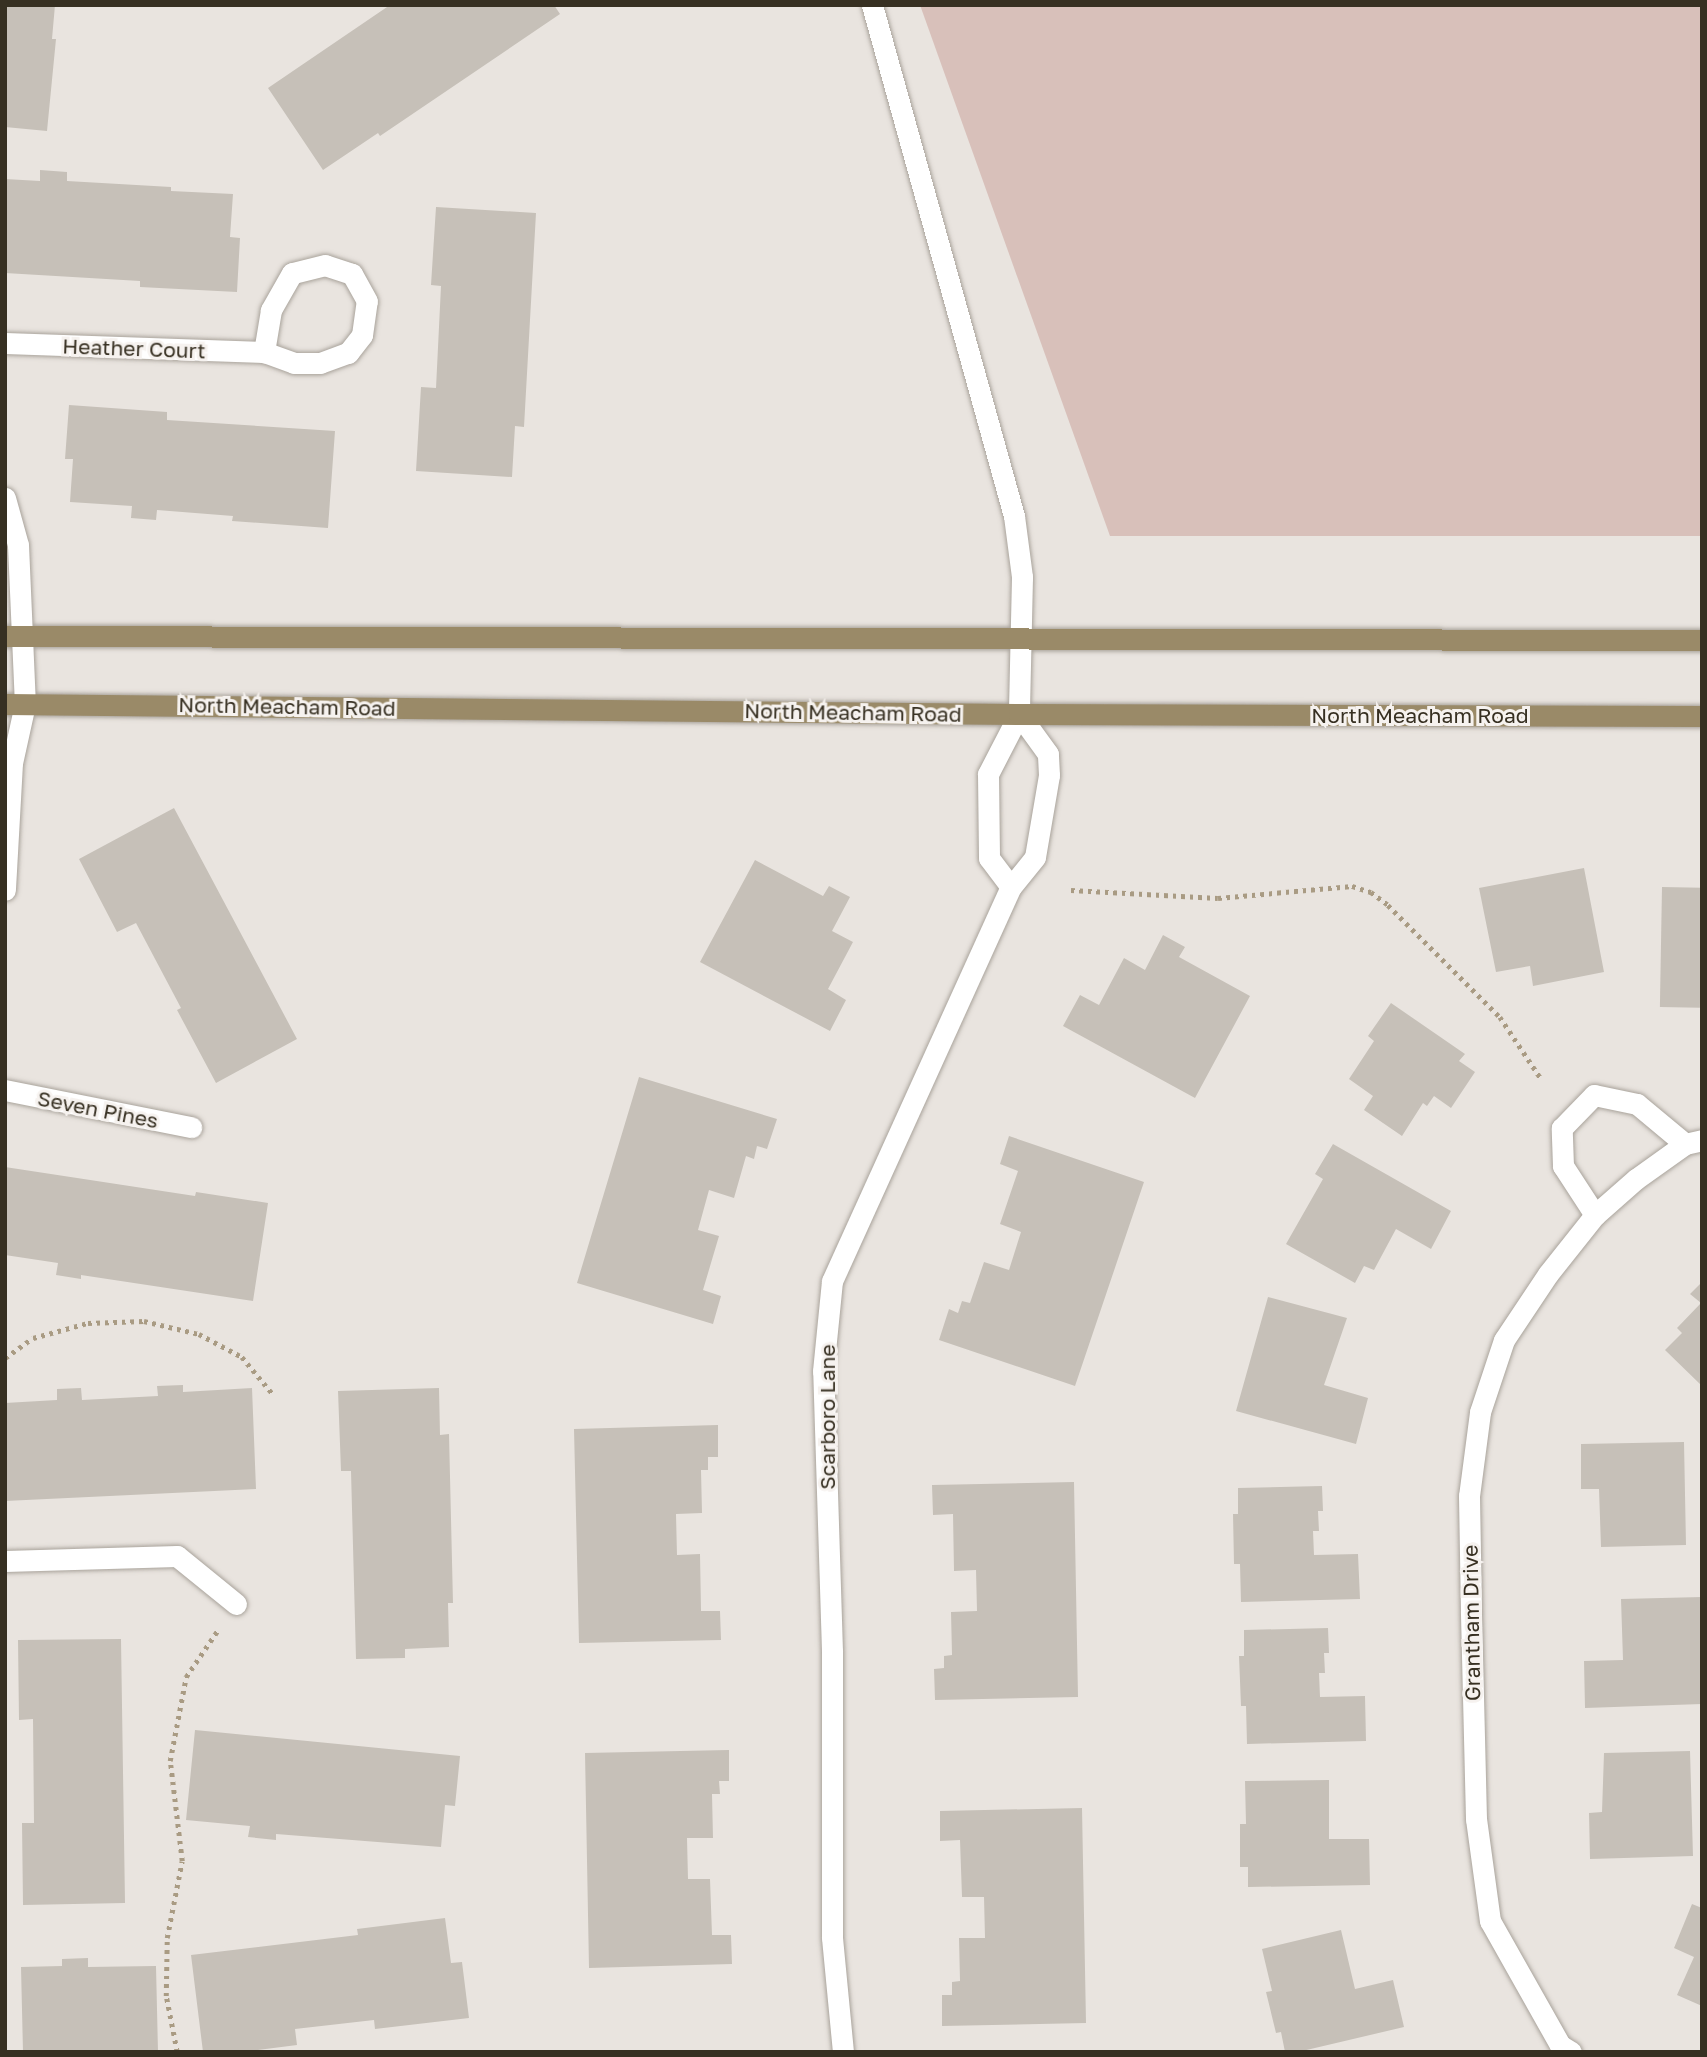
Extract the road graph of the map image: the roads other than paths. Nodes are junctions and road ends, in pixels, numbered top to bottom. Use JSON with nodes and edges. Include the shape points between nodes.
{"nodes":[{"id":1,"x":872,"y":5,"type":"edge"},
{"id":2,"x":5,"y":343,"type":"edge"},
{"id":3,"x":264,"y":352,"type":"junction"},
{"id":4,"x":5,"y":498,"type":"edge"},
{"id":5,"x":14,"y":636,"type":"edge"},
{"id":6,"x":1020,"y":640,"type":"junction"},
{"id":7,"x":1702,"y":640,"type":"edge"},
{"id":8,"x":15,"y":704,"type":"edge"},
{"id":9,"x":1019,"y":714,"type":"junction"},
{"id":10,"x":1702,"y":716,"type":"edge"},
{"id":11,"x":1011,"y":887,"type":"junction"},
{"id":12,"x":5,"y":890,"type":"edge"},
{"id":13,"x":5,"y":1090,"type":"edge"},
{"id":14,"x":191,"y":1127,"type":"dead end"},
{"id":15,"x":1693,"y":1142,"type":"edge"},
{"id":16,"x":1595,"y":1215,"type":"junction"},
{"id":17,"x":5,"y":1561,"type":"edge"},
{"id":18,"x":236,"y":1604,"type":"road end"},
{"id":19,"x":1563,"y":2049,"type":"edge"},
{"id":20,"x":843,"y":2052,"type":"edge"}],
"edges":[{"from":1,"to":6,"type":"street","via":[[1014,516],[1022,577]]},
{"from":2,"to":3,"type":"street","name":"Heather Court"},
{"from":3,"to":3,"type":"street","name":"Heather Court","via":[[293,363],[320,363],[348,353],[362,335],[366,301],[352,274],[325,265],[292,273],[271,310]]},
{"from":4,"to":5,"type":"street","via":[[18,545]]},
{"from":5,"to":6,"type":"main road"},
{"from":5,"to":8,"type":"street"},
{"from":6,"to":7,"type":"main road"},
{"from":6,"to":9,"type":"street"},
{"from":8,"to":9,"type":"main road","name":"North Meacham Road"},
{"from":8,"to":12,"type":"street"},
{"from":9,"to":10,"type":"main road","name":"North Meacham Road"},
{"from":9,"to":11,"type":"street","via":[[988,774],[989,858]]},
{"from":9,"to":11,"type":"street","name":"Scarboro Lane","via":[[1048,754],[1049,775],[1035,857]]},
{"from":11,"to":20,"type":"street","name":"Scarboro Lane","via":[[832,1281],[823,1371],[832,1651],[832,1937]]},
{"from":13,"to":14,"type":"street","name":"Seven Pines"},
{"from":15,"to":16,"type":"street","name":"Grantham Drive","via":[[1636,1179]]},
{"from":15,"to":16,"type":"street","name":"Grantham Drive","via":[[1637,1104],[1594,1095],[1562,1128],[1563,1166]]},
{"from":16,"to":19,"type":"street","name":"Grantham Drive","via":[[1504,1340],[1480,1412],[1469,1496],[1476,1819],[1490,1922]]},
{"from":17,"to":18,"type":"street","via":[[177,1556]]}]}
